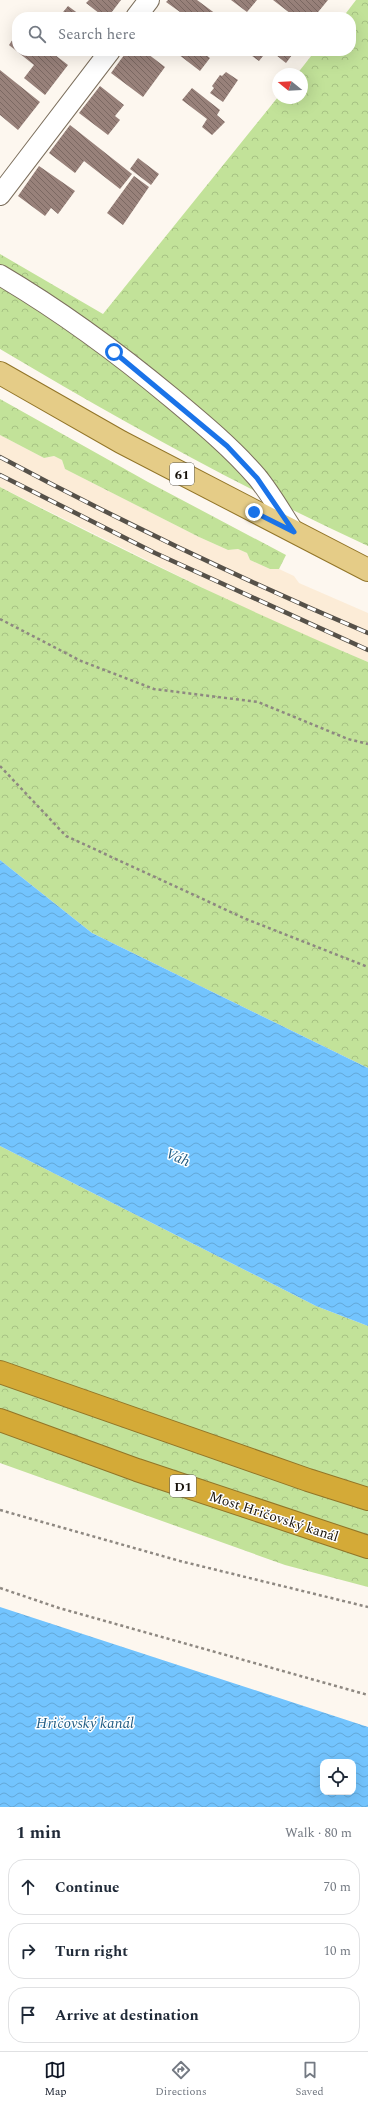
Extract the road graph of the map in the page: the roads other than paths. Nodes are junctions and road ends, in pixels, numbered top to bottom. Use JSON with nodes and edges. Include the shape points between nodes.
{"nodes":[{"id":1,"x":149,"y":0,"type":"edge"},
{"id":2,"x":140,"y":12,"type":"edge"},
{"id":3,"x":106,"y":56,"type":"edge"},
{"id":4,"x":0,"y":195,"type":"edge"},
{"id":5,"x":0,"y":275,"type":"edge"},
{"id":6,"x":0,"y":373,"type":"edge"},
{"id":7,"x":294,"y":532,"type":"junction"},
{"id":8,"x":368,"y":570,"type":"edge"},
{"id":9,"x":0,"y":1372,"type":"edge"},
{"id":10,"x":0,"y":1420,"type":"edge"},
{"id":11,"x":368,"y":1499,"type":"edge"},
{"id":12,"x":368,"y":1547,"type":"edge"}],
"edges":[{"from":1,"to":2,"type":"street"},
{"from":3,"to":4,"type":"street"},
{"from":5,"to":7,"type":"street","via":[[83,328],[202,423],[257,478]]},
{"from":6,"to":7,"type":"main road","number":"61","via":[[121,442]]},
{"from":7,"to":8,"type":"main road","number":"61"},
{"from":9,"to":11,"type":"highway"},
{"from":10,"to":12,"type":"highway","name":"Most Hričovský kanál","number":"D1","via":[[137,1470]]}]}
